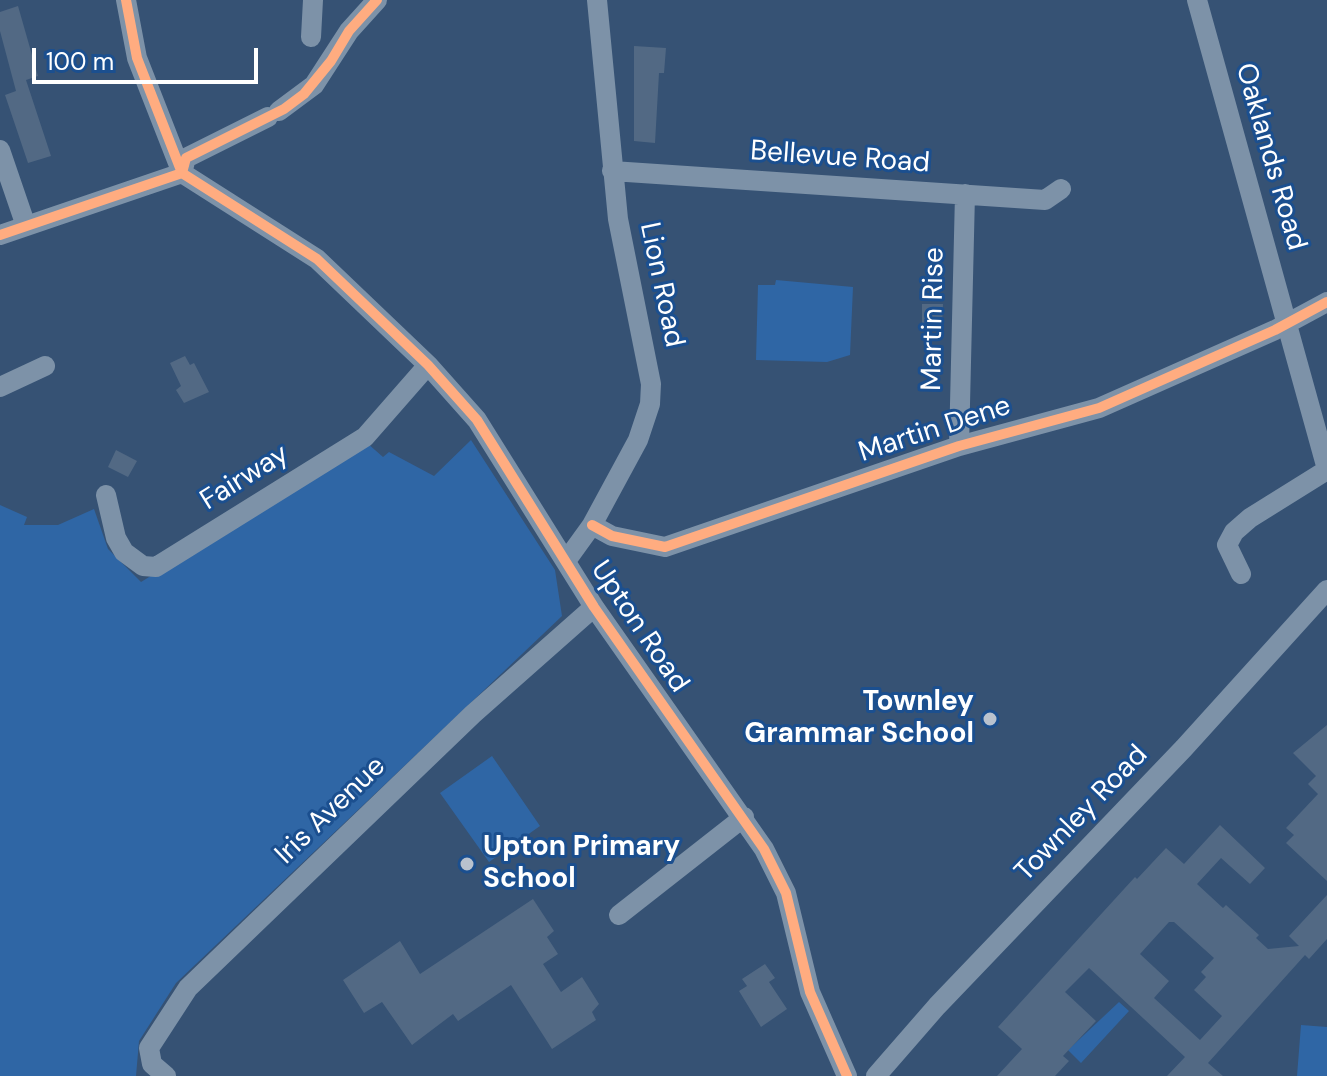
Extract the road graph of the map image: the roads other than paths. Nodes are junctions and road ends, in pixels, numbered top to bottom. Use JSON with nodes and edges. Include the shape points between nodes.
{"nodes":[{"id":1,"x":126,"y":0,"type":"edge"},
{"id":2,"x":313,"y":0,"type":"edge"},
{"id":3,"x":377,"y":0,"type":"edge"},
{"id":4,"x":597,"y":0,"type":"edge"},
{"id":5,"x":1197,"y":0,"type":"edge"},
{"id":6,"x":320,"y":75,"type":"junction"},
{"id":7,"x":0,"y":150,"type":"edge"},
{"id":8,"x":612,"y":171,"type":"junction"},
{"id":9,"x":182,"y":173,"type":"junction"},
{"id":10,"x":1061,"y":189,"type":"dead end"},
{"id":11,"x":965,"y":194,"type":"junction"},
{"id":12,"x":26,"y":226,"type":"junction"},
{"id":13,"x":0,"y":235,"type":"edge"},
{"id":14,"x":1327,"y":302,"type":"edge"},
{"id":15,"x":1288,"y":324,"type":"junction"},
{"id":16,"x":428,"y":365,"type":"junction"},
{"id":17,"x":45,"y":366,"type":"dead end"},
{"id":18,"x":0,"y":387,"type":"edge"},
{"id":19,"x":959,"y":446,"type":"junction"},
{"id":20,"x":1327,"y":469,"type":"edge"},
{"id":21,"x":106,"y":495,"type":"dead end"},
{"id":22,"x":592,"y":525,"type":"junction"},
{"id":23,"x":566,"y":561,"type":"junction"},
{"id":24,"x":1241,"y":574,"type":"dead end"},
{"id":25,"x":1327,"y":590,"type":"edge"},
{"id":26,"x":594,"y":607,"type":"junction"},
{"id":27,"x":744,"y":817,"type":"junction"},
{"id":28,"x":619,"y":915,"type":"dead end"},
{"id":29,"x":166,"y":1076,"type":"edge"},
{"id":30,"x":847,"y":1076,"type":"edge"},
{"id":31,"x":876,"y":1076,"type":"edge"}],
"edges":[{"from":1,"to":9,"type":"street","via":[[137,58]]},
{"from":2,"to":6,"type":"street"},
{"from":3,"to":6,"type":"street"},
{"from":4,"to":8,"type":"street","name":"Lion Road"},
{"from":5,"to":15,"type":"street","name":"Oaklands Road"},
{"from":6,"to":9,"type":"street","via":[[304,94],[274,114],[186,158]]},
{"from":7,"to":12,"type":"street"},
{"from":8,"to":11,"type":"street","name":"Bellevue Road"},
{"from":8,"to":22,"type":"street","name":"Lion Road","via":[[623,254],[646,343],[650,404],[638,440]]},
{"from":9,"to":12,"type":"street"},
{"from":9,"to":16,"type":"street","name":"Upton Road","via":[[294,241]]},
{"from":10,"to":11,"type":"street","name":"Bellevue Road","via":[[1045,200]]},
{"from":11,"to":19,"type":"street","name":"Martin Rise"},
{"from":12,"to":13,"type":"street"},
{"from":14,"to":15,"type":"street","name":"Martin Dene"},
{"from":15,"to":19,"type":"street","name":"Martin Dene","via":[[1099,408]]},
{"from":15,"to":20,"type":"street","name":"Oaklands Road"},
{"from":16,"to":21,"type":"street","name":"Fairway","via":[[365,437],[156,567],[143,566],[124,552]]},
{"from":16,"to":23,"type":"street","name":"Upton Road","via":[[477,420]]},
{"from":17,"to":18,"type":"street"},
{"from":19,"to":22,"type":"street","name":"Martin Dene","via":[[665,547],[612,536]]},
{"from":20,"to":24,"type":"street","via":[[1234,532],[1227,545]]},
{"from":22,"to":23,"type":"street","name":"Lion Road"},
{"from":23,"to":26,"type":"street","name":"Upton Road"},
{"from":25,"to":31,"type":"street","name":"Townley Road"},
{"from":26,"to":27,"type":"street","name":"Upton Road"},
{"from":26,"to":29,"type":"street","name":"Iris Avenue","via":[[473,714],[188,988],[149,1048],[152,1064]]},
{"from":27,"to":28,"type":"street"},
{"from":27,"to":30,"type":"street","name":"Upton Road","via":[[786,893],[810,992]]}]}
